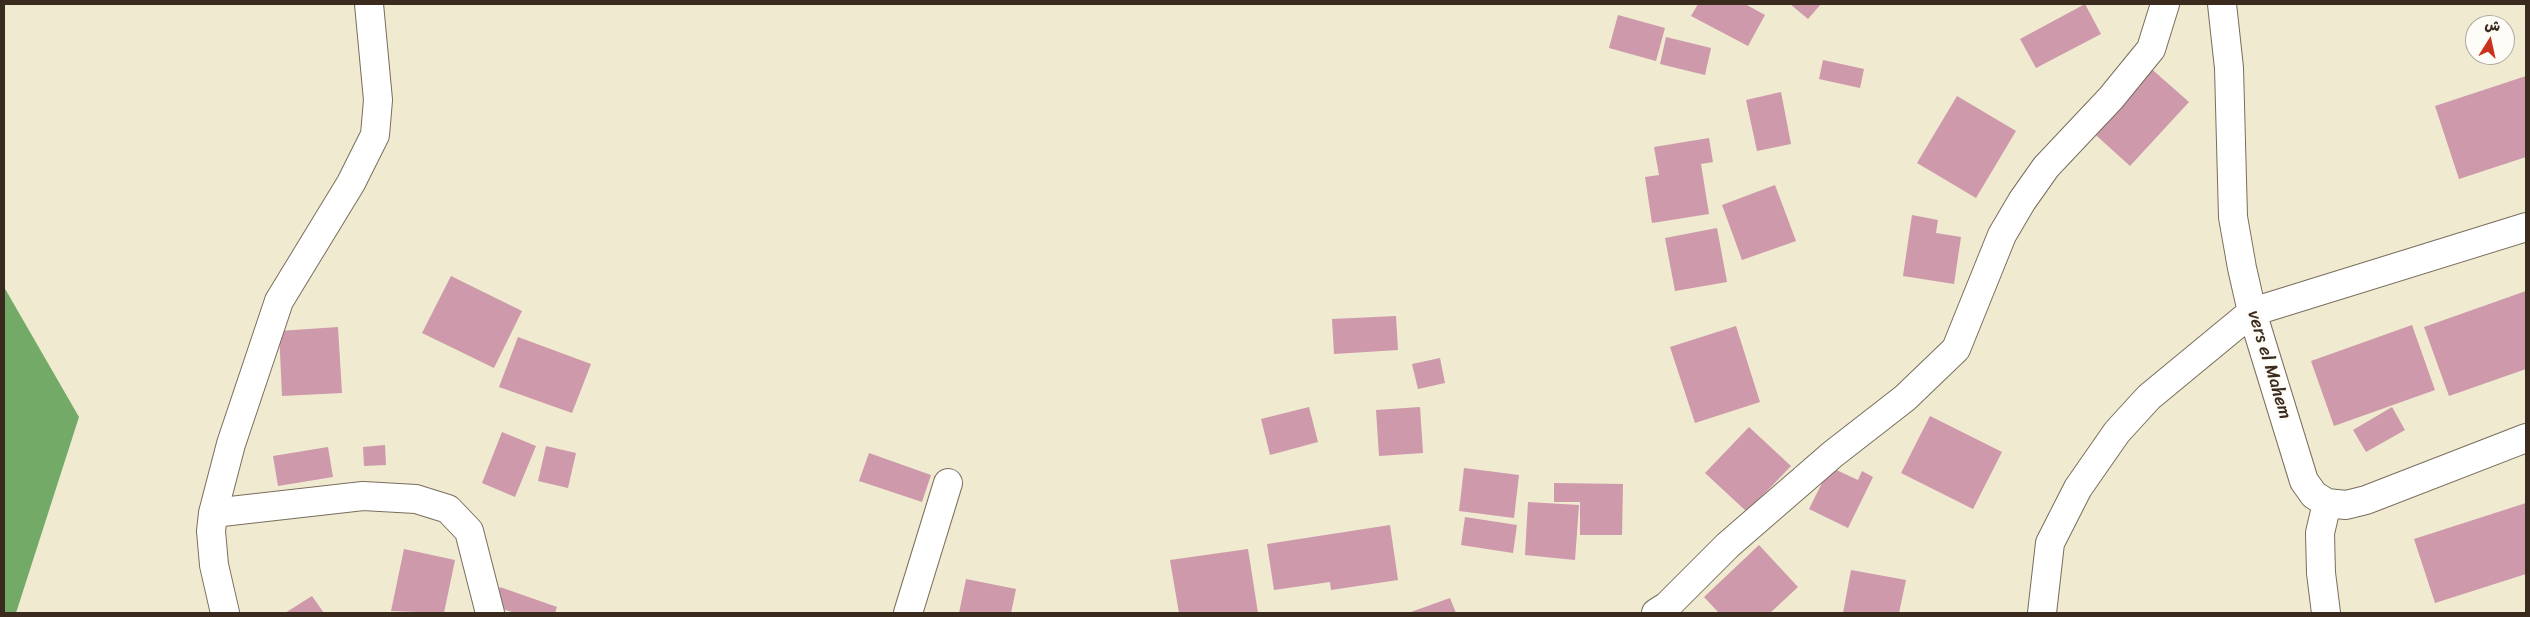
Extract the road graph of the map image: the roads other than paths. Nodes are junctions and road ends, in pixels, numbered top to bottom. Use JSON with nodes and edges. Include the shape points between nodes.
{"nodes":[{"id":1,"x":369,"y":4,"type":"edge"},
{"id":2,"x":2165,"y":4,"type":"edge"},
{"id":3,"x":2222,"y":4,"type":"edge"},
{"id":4,"x":2526,"y":227,"type":"edge"},
{"id":5,"x":2252,"y":312,"type":"junction"},
{"id":6,"x":2526,"y":438,"type":"edge"},
{"id":7,"x":948,"y":483,"type":"dead end"},
{"id":8,"x":2327,"y":504,"type":"junction"},
{"id":9,"x":213,"y":513,"type":"junction"},
{"id":10,"x":225,"y":613,"type":"edge"},
{"id":11,"x":490,"y":613,"type":"edge"},
{"id":12,"x":908,"y":613,"type":"edge"},
{"id":13,"x":1656,"y":613,"type":"edge"},
{"id":14,"x":2042,"y":613,"type":"edge"},
{"id":15,"x":2326,"y":613,"type":"edge"}],
"edges":[{"from":1,"to":9,"type":"street","via":[[378,100],[375,135],[351,183],[279,301],[231,444]]},
{"from":2,"to":13,"type":"street","via":[[2152,49],[2046,167],[2022,201],[2002,235],[1956,349],[1905,398],[1833,454],[1728,545]]},
{"from":3,"to":5,"type":"street","name":"vers el Mahem","via":[[2229,68],[2233,218]]},
{"from":4,"to":5,"type":"street"},
{"from":5,"to":8,"type":"street","name":"vers el Mahem","via":[[2304,481],[2314,495]]},
{"from":5,"to":14,"type":"street","via":[[2149,397],[2117,432],[2078,488],[2050,543]]},
{"from":6,"to":8,"type":"street","via":[[2366,500],[2346,505]]},
{"from":7,"to":12,"type":"street"},
{"from":8,"to":15,"type":"street","via":[[2320,534]]},
{"from":9,"to":10,"type":"street","via":[[210,531],[214,565]]},
{"from":9,"to":11,"type":"street","via":[[364,496],[416,499],[448,509],[469,531]]}]}
